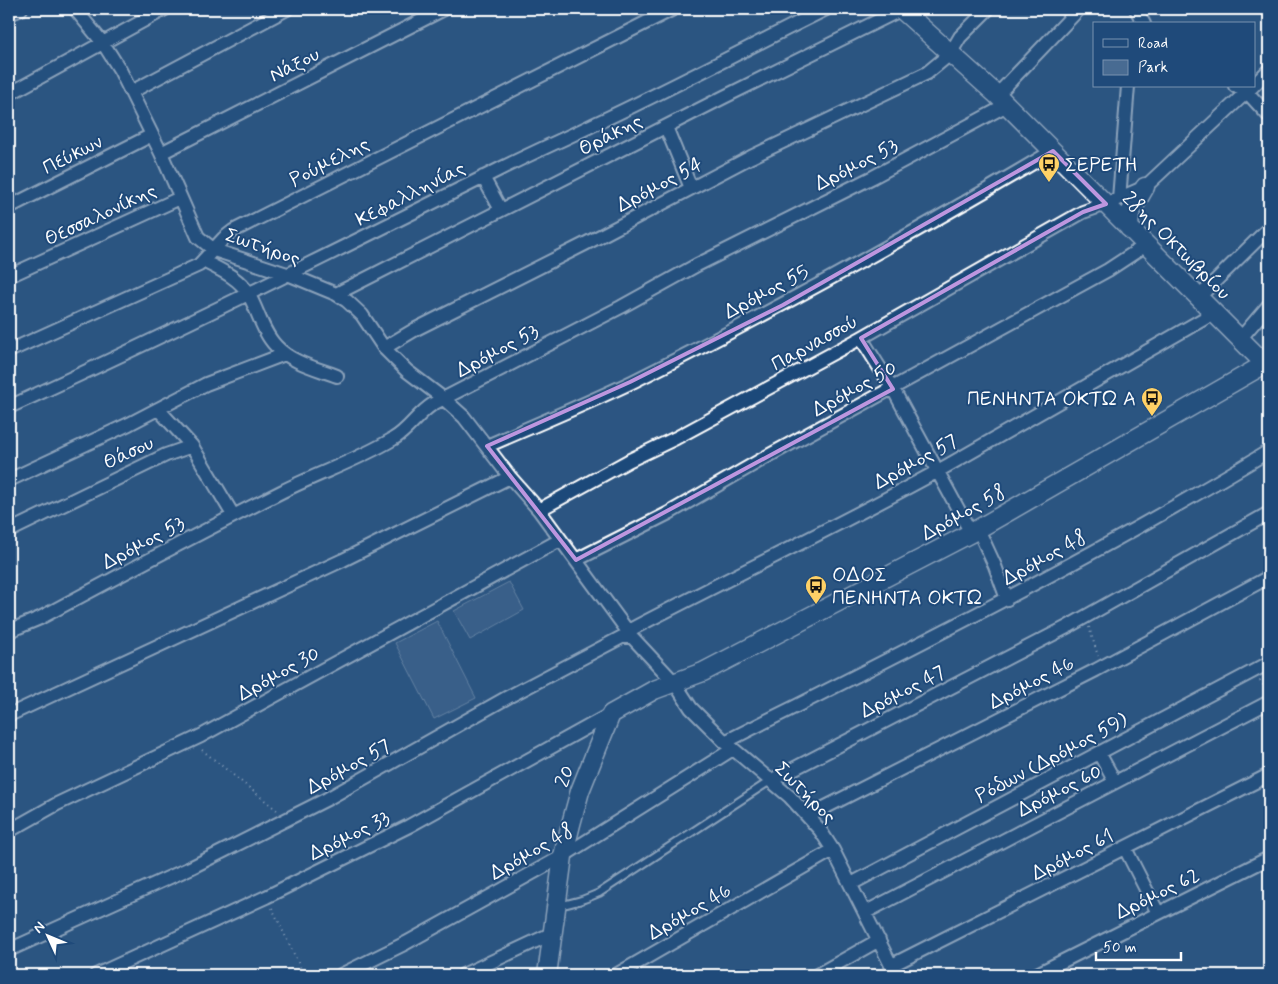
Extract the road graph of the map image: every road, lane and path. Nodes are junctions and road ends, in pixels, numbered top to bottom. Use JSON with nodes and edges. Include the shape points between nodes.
{"nodes":[{"id":1,"x":21,"y":9,"type":"edge"},
{"id":2,"x":74,"y":9,"type":"edge"},
{"id":3,"x":165,"y":9,"type":"edge"},
{"id":4,"x":286,"y":9,"type":"edge"},
{"id":5,"x":444,"y":9,"type":"edge"},
{"id":6,"x":672,"y":9,"type":"edge"},
{"id":7,"x":826,"y":9,"type":"edge"},
{"id":8,"x":901,"y":9,"type":"edge"},
{"id":9,"x":988,"y":9,"type":"edge"},
{"id":10,"x":1079,"y":9,"type":"edge"},
{"id":11,"x":1136,"y":9,"type":"edge"},
{"id":12,"x":9,"y":14,"type":"edge"},
{"id":13,"x":1143,"y":22,"type":"edge"},
{"id":14,"x":103,"y":43,"type":"junction"},
{"id":15,"x":950,"y":54,"type":"junction"},
{"id":16,"x":1269,"y":70,"type":"edge"},
{"id":17,"x":1256,"y":84,"type":"edge"},
{"id":18,"x":1128,"y":88,"type":"edge"},
{"id":19,"x":1252,"y":88,"type":"edge"},
{"id":20,"x":131,"y":92,"type":"junction"},
{"id":21,"x":9,"y":94,"type":"edge"},
{"id":22,"x":1002,"y":100,"type":"junction"},
{"id":23,"x":1269,"y":116,"type":"edge"},
{"id":24,"x":666,"y":127,"type":"junction"},
{"id":25,"x":152,"y":135,"type":"junction"},
{"id":26,"x":1053,"y":151,"type":"junction"},
{"id":27,"x":161,"y":153,"type":"junction"},
{"id":28,"x":483,"y":177,"type":"junction"},
{"id":29,"x":1145,"y":187,"type":"junction"},
{"id":30,"x":691,"y":188,"type":"junction"},
{"id":31,"x":180,"y":198,"type":"junction"},
{"id":32,"x":1112,"y":201,"type":"junction"},
{"id":33,"x":9,"y":207,"type":"edge"},
{"id":34,"x":501,"y":210,"type":"junction"},
{"id":35,"x":1129,"y":228,"type":"junction"},
{"id":36,"x":1269,"y":228,"type":"edge"},
{"id":37,"x":1146,"y":245,"type":"junction"},
{"id":38,"x":214,"y":250,"type":"junction"},
{"id":39,"x":203,"y":261,"type":"junction"},
{"id":40,"x":290,"y":275,"type":"junction"},
{"id":41,"x":9,"y":276,"type":"edge"},
{"id":42,"x":248,"y":293,"type":"junction"},
{"id":43,"x":336,"y":294,"type":"junction"},
{"id":44,"x":1199,"y":297,"type":"junction"},
{"id":45,"x":1269,"y":305,"type":"edge"},
{"id":46,"x":1214,"y":313,"type":"junction"},
{"id":47,"x":861,"y":338,"type":"junction"},
{"id":48,"x":1240,"y":339,"type":"junction"},
{"id":49,"x":384,"y":348,"type":"junction"},
{"id":50,"x":9,"y":351,"type":"edge"},
{"id":51,"x":285,"y":354,"type":"junction"},
{"id":52,"x":1267,"y":366,"type":"edge"},
{"id":53,"x":337,"y":376,"type":"dead end"},
{"id":54,"x":893,"y":389,"type":"junction"},
{"id":55,"x":444,"y":399,"type":"junction"},
{"id":56,"x":9,"y":407,"type":"edge"},
{"id":57,"x":158,"y":409,"type":"junction"},
{"id":58,"x":192,"y":446,"type":"junction"},
{"id":59,"x":487,"y":446,"type":"junction"},
{"id":60,"x":1269,"y":451,"type":"edge"},
{"id":61,"x":938,"y":471,"type":"junction"},
{"id":62,"x":510,"y":477,"type":"junction"},
{"id":63,"x":9,"y":480,"type":"edge"},
{"id":64,"x":538,"y":510,"type":"junction"},
{"id":65,"x":1269,"y":513,"type":"edge"},
{"id":66,"x":234,"y":516,"type":"junction"},
{"id":67,"x":9,"y":531,"type":"edge"},
{"id":68,"x":974,"y":531,"type":"junction"},
{"id":69,"x":560,"y":540,"type":"junction"},
{"id":70,"x":576,"y":560,"type":"junction"},
{"id":71,"x":1269,"y":577,"type":"edge"},
{"id":72,"x":1007,"y":599,"type":"junction"},
{"id":73,"x":1086,"y":616,"type":"junction"},
{"id":74,"x":9,"y":632,"type":"edge"},
{"id":75,"x":630,"y":634,"type":"junction"},
{"id":76,"x":1269,"y":663,"type":"edge"},
{"id":77,"x":1100,"y":668,"type":"junction"},
{"id":78,"x":1252,"y":672,"type":"junction"},
{"id":79,"x":674,"y":682,"type":"junction"},
{"id":80,"x":1269,"y":695,"type":"edge"},
{"id":81,"x":1269,"y":702,"type":"edge"},
{"id":82,"x":611,"y":714,"type":"junction"},
{"id":83,"x":9,"y":715,"type":"edge"},
{"id":84,"x":191,"y":741,"type":"junction"},
{"id":85,"x":729,"y":746,"type":"junction"},
{"id":86,"x":1100,"y":752,"type":"junction"},
{"id":87,"x":1269,"y":775,"type":"edge"},
{"id":88,"x":770,"y":781,"type":"junction"},
{"id":89,"x":1115,"y":782,"type":"junction"},
{"id":90,"x":808,"y":816,"type":"junction"},
{"id":91,"x":288,"y":819,"type":"junction"},
{"id":92,"x":9,"y":831,"type":"edge"},
{"id":93,"x":1125,"y":848,"type":"junction"},
{"id":94,"x":834,"y":850,"type":"junction"},
{"id":95,"x":563,"y":856,"type":"junction"},
{"id":96,"x":1269,"y":858,"type":"edge"},
{"id":97,"x":851,"y":884,"type":"junction"},
{"id":98,"x":266,"y":897,"type":"junction"},
{"id":99,"x":557,"y":905,"type":"junction"},
{"id":100,"x":866,"y":912,"type":"junction"},
{"id":101,"x":1158,"y":913,"type":"junction"},
{"id":102,"x":553,"y":933,"type":"junction"},
{"id":103,"x":879,"y":940,"type":"junction"},
{"id":104,"x":9,"y":950,"type":"edge"},
{"id":105,"x":634,"y":970,"type":"edge"},
{"id":106,"x":894,"y":970,"type":"edge"},
{"id":107,"x":96,"y":975,"type":"edge"},
{"id":108,"x":304,"y":975,"type":"edge"},
{"id":109,"x":341,"y":975,"type":"edge"},
{"id":110,"x":463,"y":975,"type":"edge"},
{"id":111,"x":547,"y":975,"type":"edge"},
{"id":112,"x":616,"y":975,"type":"edge"},
{"id":113,"x":817,"y":975,"type":"edge"},
{"id":114,"x":1035,"y":975,"type":"edge"}],
"edges":[{"from":1,"to":12,"type":"street"},
{"from":2,"to":14,"type":"street","name":"Σωτήρος"},
{"from":3,"to":14,"type":"street"},
{"from":4,"to":20,"type":"street"},
{"from":5,"to":27,"type":"street","name":"Νάξου"},
{"from":6,"to":38,"type":"street","name":"Ρούμελης","via":[[233,231]]},
{"from":7,"to":28,"type":"street","name":"Κεφαλληνίας"},
{"from":8,"to":15,"type":"street","name":"28ης Οκτωβρίου"},
{"from":8,"to":24,"type":"street","name":"Θράκης"},
{"from":9,"to":15,"type":"street","name":"Δρόμος 54","via":[[960,38]]},
{"from":10,"to":22,"type":"street","name":"Δρόμος 53"},
{"from":11,"to":13,"type":"street"},
{"from":14,"to":20,"type":"street","name":"Σωτήρος"},
{"from":14,"to":21,"type":"street"},
{"from":15,"to":22,"type":"street","name":"28ης Οκτωβρίου"},
{"from":15,"to":30,"type":"street","name":"Δρόμος 54","via":[[927,73]]},
{"from":16,"to":17,"type":"street","name":"Παρνασσού"},
{"from":18,"to":32,"type":"street"},
{"from":19,"to":23,"type":"street"},
{"from":19,"to":29,"type":"street","name":"Παρνασσού"},
{"from":20,"to":25,"type":"street","name":"Σωτήρος"},
{"from":22,"to":26,"type":"street","name":"28ης Οκτωβρίου"},
{"from":22,"to":55,"type":"street","name":"Δρόμος 53","via":[[873,177],[697,265]]},
{"from":24,"to":30,"type":"street"},
{"from":24,"to":34,"type":"street","name":"Θράκης"},
{"from":25,"to":27,"type":"street","name":"Σωτήρος"},
{"from":25,"to":33,"type":"street","name":"Πεύκων"},
{"from":26,"to":32,"type":"street","name":"28ης Οκτωβρίου"},
{"from":26,"to":59,"type":"street","name":"Δρόμος 55","via":[[783,305],[630,382]]},
{"from":27,"to":31,"type":"street","name":"Σωτήρος"},
{"from":28,"to":34,"type":"street"},
{"from":28,"to":40,"type":"street","name":"Κεφαλληνίας"},
{"from":29,"to":32,"type":"street","name":"Παρνασσού"},
{"from":29,"to":35,"type":"street","via":[[1130,213]]},
{"from":30,"to":49,"type":"street","name":"Δρόμος 54"},
{"from":31,"to":38,"type":"street","name":"Σωτήρος","via":[[198,237]]},
{"from":31,"to":41,"type":"street","name":"Θεσσαλονίκης"},
{"from":32,"to":35,"type":"street","name":"28ης Οκτωβρίου"},
{"from":32,"to":47,"type":"street","name":"Παρνασσού","via":[[1083,212]]},
{"from":34,"to":43,"type":"street","name":"Θράκης"},
{"from":35,"to":37,"type":"street","name":"28ης Οκτωβρίου"},
{"from":36,"to":44,"type":"street"},
{"from":37,"to":44,"type":"street","name":"28ης Οκτωβρίου"},
{"from":37,"to":54,"type":"street","name":"Δρόμος 50","via":[[1108,270]]},
{"from":38,"to":39,"type":"street","name":"Ρούμελης"},
{"from":38,"to":40,"type":"street","name":"Σωτήρος"},
{"from":39,"to":42,"type":"street","via":[[237,281]]},
{"from":39,"to":50,"type":"street","name":"Ρούμελης"},
{"from":40,"to":42,"type":"street","name":"Κεφαλληνίας"},
{"from":40,"to":43,"type":"street","name":"Σωτήρος"},
{"from":42,"to":51,"type":"street","via":[[274,344]]},
{"from":42,"to":56,"type":"street","name":"Κεφαλληνίας"},
{"from":43,"to":49,"type":"street","name":"Σωτήρος","via":[[355,307]]},
{"from":44,"to":46,"type":"street","name":"28ης Οκτωβρίου"},
{"from":45,"to":48,"type":"street"},
{"from":46,"to":48,"type":"street","name":"28ης Οκτωβρίου"},
{"from":46,"to":61,"type":"street","name":"Δρόμος 57"},
{"from":47,"to":54,"type":"street"},
{"from":47,"to":64,"type":"street","name":"Παρνασσού"},
{"from":48,"to":52,"type":"street","name":"28ης Οκτωβρίου"},
{"from":49,"to":55,"type":"street","name":"Σωτήρος","via":[[407,371]]},
{"from":51,"to":53,"type":"street"},
{"from":51,"to":57,"type":"street","via":[[206,384]]},
{"from":52,"to":68,"type":"street","name":"Δρόμος 58"},
{"from":54,"to":61,"type":"street"},
{"from":54,"to":70,"type":"street","name":"Δρόμος 50","via":[[669,513]]},
{"from":55,"to":59,"type":"street","name":"Σωτήρος","via":[[464,417]]},
{"from":55,"to":66,"type":"street","name":"Δρόμος 53","via":[[424,409],[403,433],[369,453],[306,479]]},
{"from":57,"to":58,"type":"street"},
{"from":57,"to":63,"type":"street"},
{"from":58,"to":66,"type":"street"},
{"from":58,"to":67,"type":"street","name":"Θάσου","via":[[157,459]]},
{"from":59,"to":62,"type":"street","name":"Σωτήρος"},
{"from":60,"to":72,"type":"street","name":"Δρόμος 48"},
{"from":61,"to":68,"type":"street"},
{"from":61,"to":75,"type":"street","name":"Δρόμος 57","via":[[817,536],[720,583]]},
{"from":62,"to":64,"type":"street","name":"Σωτήρος"},
{"from":62,"to":83,"type":"street","via":[[343,560]]},
{"from":64,"to":69,"type":"street","name":"Σωτήρος"},
{"from":65,"to":73,"type":"street","name":"Δρόμος 47"},
{"from":66,"to":74,"type":"street","name":"Δρόμος 53"},
{"from":68,"to":72,"type":"street","via":[[995,566]]},
{"from":68,"to":79,"type":"street","name":"Δρόμος 58","via":[[703,672]]},
{"from":69,"to":70,"type":"street","name":"Σωτήρος"},
{"from":69,"to":84,"type":"street","name":"Δρόμος 30"},
{"from":70,"to":75,"type":"street","name":"Σωτήρος"},
{"from":71,"to":77,"type":"street","name":"Δρόμος 46"},
{"from":72,"to":85,"type":"street","name":"Δρόμος 48"},
{"from":73,"to":77,"type":"path"},
{"from":73,"to":88,"type":"street","name":"Δρόμος 47"},
{"from":75,"to":79,"type":"street","name":"Σωτήρος"},
{"from":75,"to":91,"type":"street","name":"Δρόμος 57","via":[[508,697]]},
{"from":76,"to":78,"type":"street","name":"Ρόδων (Δρόμος 59)"},
{"from":77,"to":90,"type":"street","name":"Δρόμος 46"},
{"from":78,"to":80,"type":"path"},
{"from":78,"to":86,"type":"street","name":"Ρόδων (Δρόμος 59)"},
{"from":79,"to":82,"type":"street","name":"Δρόμος 58"},
{"from":79,"to":85,"type":"street","name":"Σωτήρος","via":[[691,708]]},
{"from":81,"to":89,"type":"street","name":"Δρόμος 60"},
{"from":82,"to":95,"type":"street","name":"20","via":[[580,791]]},
{"from":82,"to":98,"type":"street","name":"Δρόμος 33","via":[[409,826]]},
{"from":84,"to":91,"type":"path"},
{"from":84,"to":92,"type":"street","name":"Δρόμος 30"},
{"from":85,"to":88,"type":"street","name":"Σωτήρος"},
{"from":85,"to":95,"type":"street","name":"Δρόμος 48"},
{"from":86,"to":89,"type":"street"},
{"from":86,"to":97,"type":"street","name":"Ρόδων (Δρόμος 59)"},
{"from":87,"to":93,"type":"street","name":"Δρόμος 61"},
{"from":88,"to":90,"type":"street","name":"Σωτήρος"},
{"from":88,"to":99,"type":"lane","name":"Δρόμος 47","via":[[599,893],[570,904]]},
{"from":89,"to":100,"type":"street","name":"Δρόμος 60"},
{"from":90,"to":94,"type":"street","name":"Σωτήρος"},
{"from":91,"to":104,"type":"street","name":"Δρόμος 57","via":[[190,868]]},
{"from":93,"to":101,"type":"street"},
{"from":93,"to":106,"type":"street","name":"Δρόμος 61"},
{"from":94,"to":97,"type":"street","name":"Σωτήρος"},
{"from":94,"to":105,"type":"street","name":"Δρόμος 46"},
{"from":95,"to":99,"type":"street","name":"20"},
{"from":95,"to":109,"type":"street","name":"Δρόμος 48","via":[[406,943]]},
{"from":96,"to":101,"type":"street","name":"Δρόμος 62"},
{"from":97,"to":100,"type":"street","name":"Σωτήρος"},
{"from":98,"to":107,"type":"street","name":"Δρόμος 33"},
{"from":98,"to":108,"type":"path"},
{"from":99,"to":102,"type":"street","name":"20"},
{"from":100,"to":103,"type":"street","name":"Σωτήρος"},
{"from":101,"to":114,"type":"street","name":"Δρόμος 62"},
{"from":102,"to":110,"type":"street"},
{"from":102,"to":111,"type":"street","name":"20"},
{"from":103,"to":106,"type":"street","name":"Σωτήρος"},
{"from":103,"to":113,"type":"street"},
{"from":105,"to":112,"type":"street","name":"Δρόμος 46"}]}
